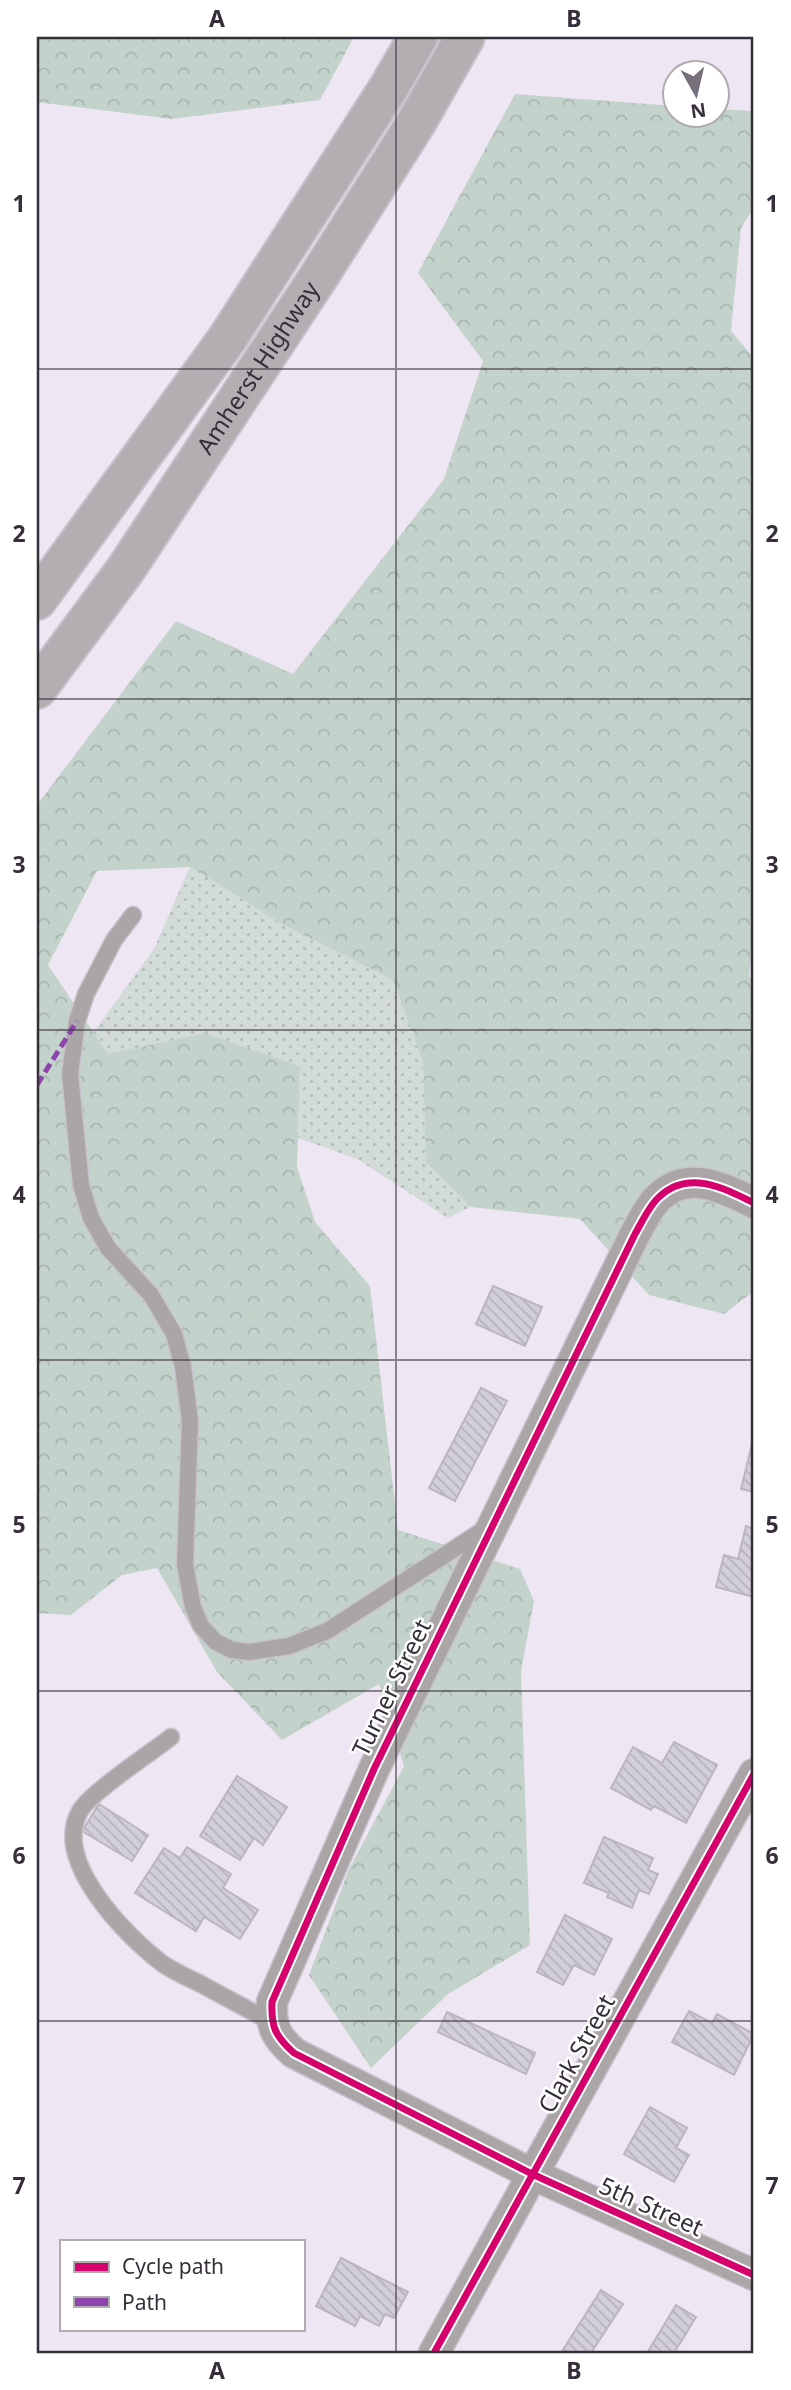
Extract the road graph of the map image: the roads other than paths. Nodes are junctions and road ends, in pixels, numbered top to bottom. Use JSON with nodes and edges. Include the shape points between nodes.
{"nodes":[{"id":1,"x":418,"y":37,"type":"edge"},
{"id":2,"x":465,"y":37,"type":"edge"},
{"id":3,"x":37,"y":600,"type":"edge"},
{"id":4,"x":37,"y":689,"type":"edge"},
{"id":5,"x":133,"y":915,"type":"dead end"},
{"id":6,"x":754,"y":1203,"type":"edge"},
{"id":7,"x":493,"y":1524,"type":"junction"},
{"id":8,"x":171,"y":1737,"type":"dead end"},
{"id":9,"x":754,"y":1774,"type":"edge"},
{"id":10,"x":271,"y":2022,"type":"junction"},
{"id":11,"x":532,"y":2174,"type":"junction"},
{"id":12,"x":754,"y":2275,"type":"edge"},
{"id":13,"x":434,"y":2353,"type":"edge"}],
"edges":[{"from":1,"to":3,"type":"highway","name":"Amherst Highway","via":[[227,339]]},
{"from":2,"to":4,"type":"highway","name":"Amherst Highway","via":[[297,310],[126,569]]},
{"from":5,"to":7,"type":"lane","via":[[114,940],[86,994],[77,1021],[71,1088],[81,1185],[91,1218],[108,1248],[151,1295],[174,1335],[183,1367],[190,1421],[185,1564],[201,1626],[232,1650],[289,1646],[327,1631]]},
{"from":6,"to":7,"type":"street","name":"Turner Street","via":[[702,1181],[676,1186],[658,1198],[635,1234]]},
{"from":7,"to":10,"type":"street","name":"Turner Street","via":[[374,1769],[272,2002]]},
{"from":8,"to":10,"type":"lane","via":[[80,1811],[74,1832],[76,1854],[85,1878],[108,1912],[137,1942],[165,1965]]},
{"from":9,"to":11,"type":"street","name":"Clark Street"},
{"from":10,"to":11,"type":"street","via":[[279,2040],[294,2053]]},
{"from":11,"to":12,"type":"street","name":"5th Street"},
{"from":11,"to":13,"type":"street","name":"Clark Street"}]}
